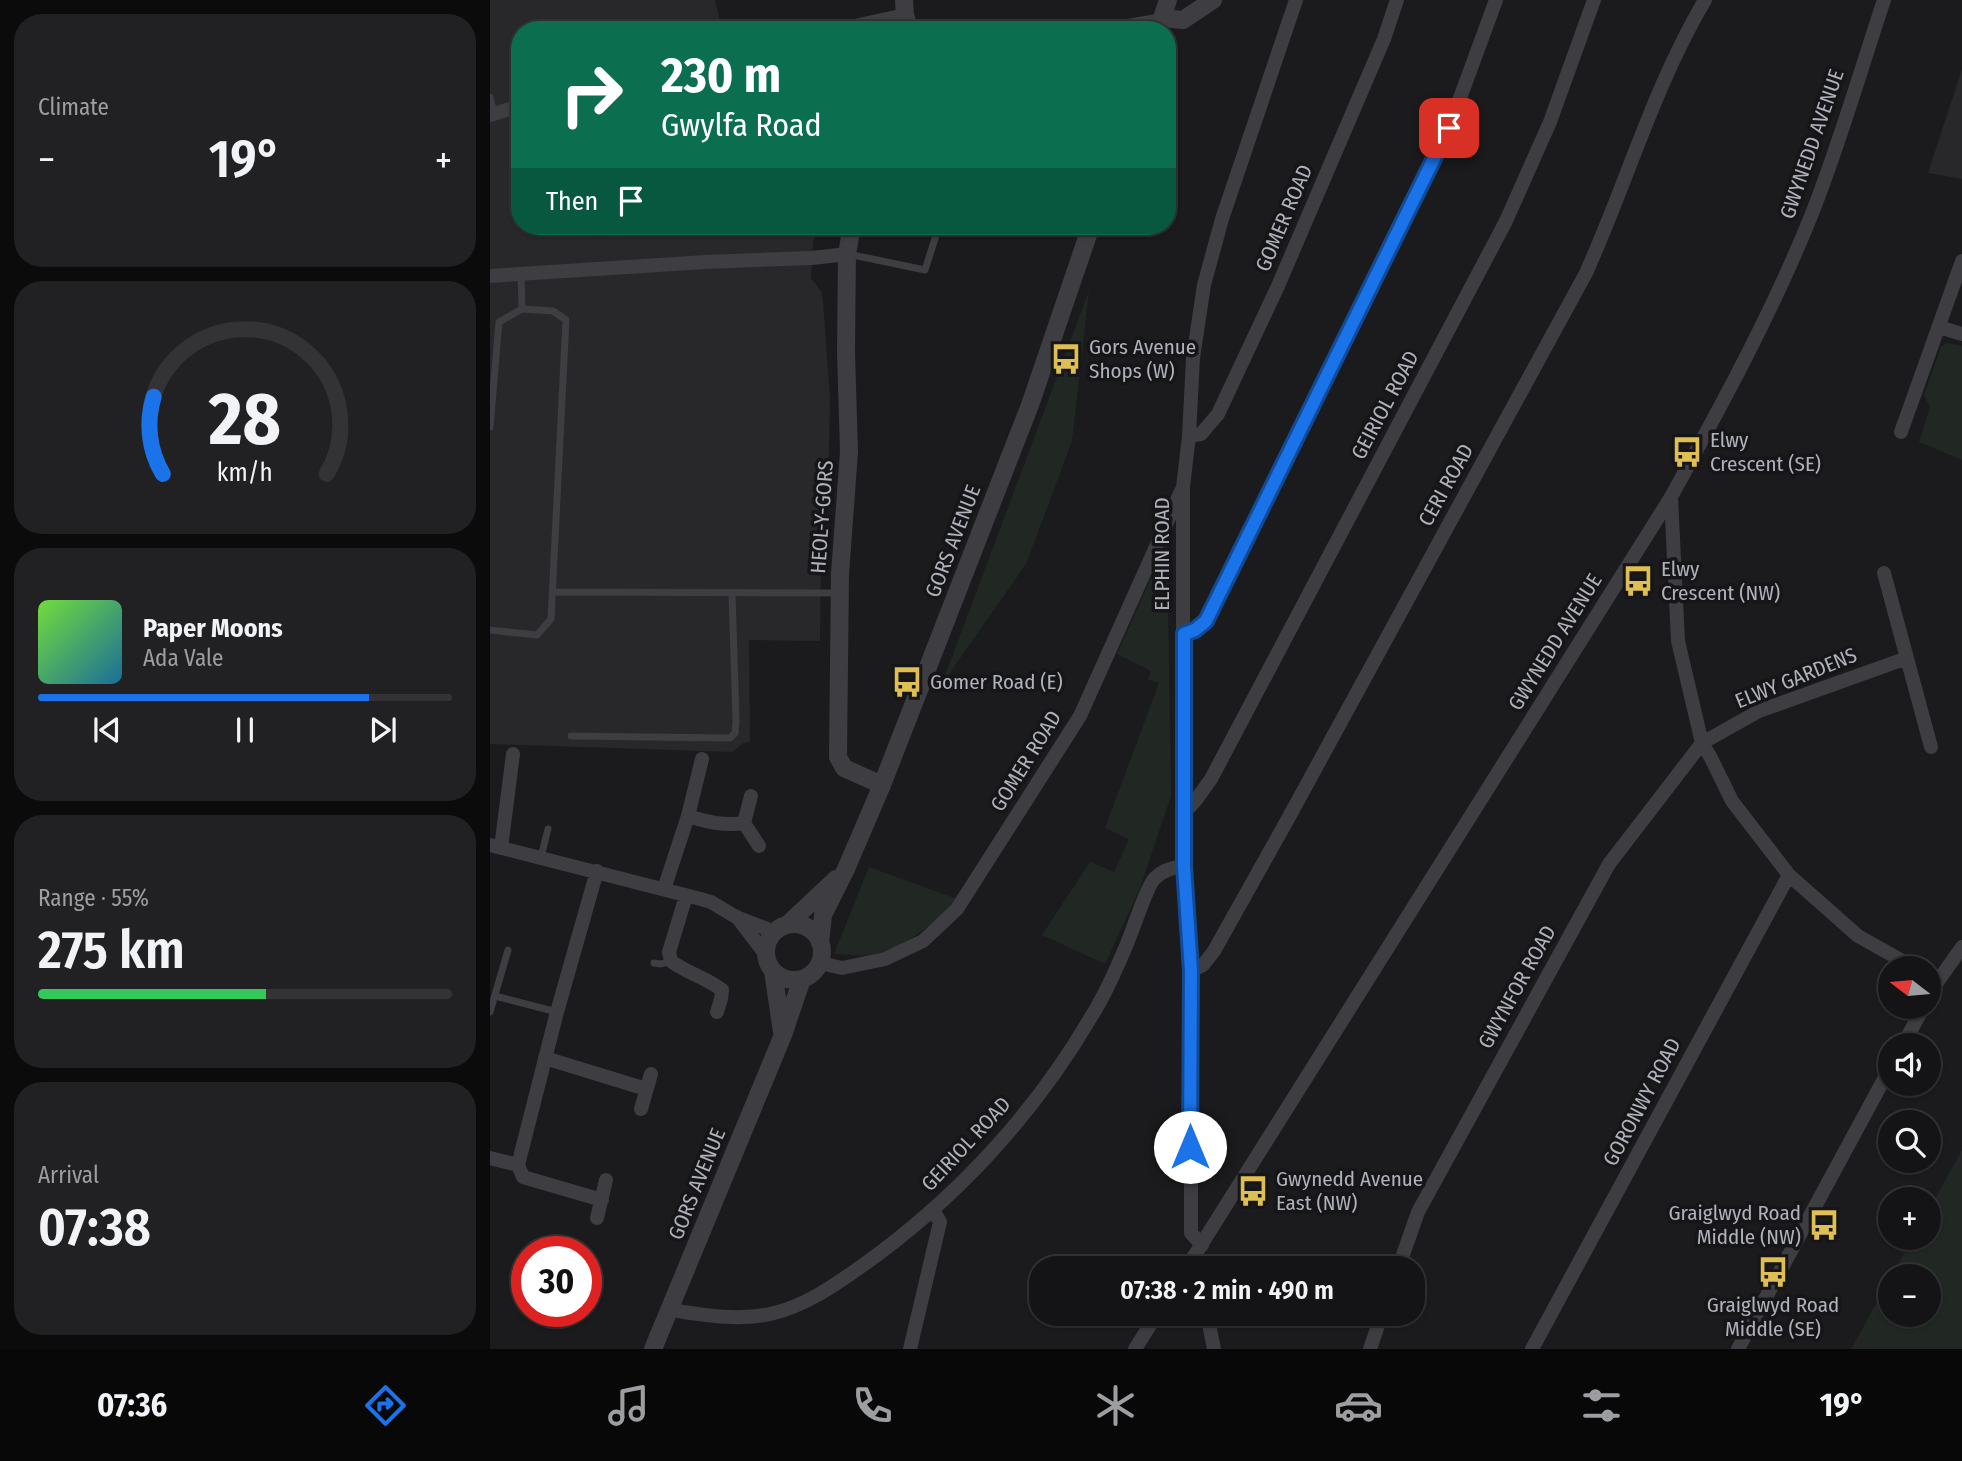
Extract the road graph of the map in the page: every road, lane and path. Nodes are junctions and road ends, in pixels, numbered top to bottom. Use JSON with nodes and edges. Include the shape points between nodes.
{"nodes":[{"id":1,"x":1168,"y":0,"type":"edge"},
{"id":2,"x":1213,"y":0,"type":"edge"},
{"id":3,"x":1296,"y":0,"type":"edge"},
{"id":4,"x":1397,"y":0,"type":"edge"},
{"id":5,"x":1496,"y":0,"type":"edge"},
{"id":6,"x":1594,"y":0,"type":"edge"},
{"id":7,"x":1705,"y":0,"type":"edge"},
{"id":8,"x":1884,"y":0,"type":"edge"},
{"id":9,"x":906,"y":15,"type":"edge"},
{"id":10,"x":878,"y":21,"type":"edge"},
{"id":11,"x":1161,"y":21,"type":"edge"},
{"id":12,"x":1176,"y":21,"type":"edge"},
{"id":13,"x":490,"y":97,"type":"edge"},
{"id":14,"x":511,"y":109,"type":"edge"},
{"id":15,"x":492,"y":115,"type":"edge"},
{"id":16,"x":850,"y":235,"type":"edge"},
{"id":17,"x":936,"y":235,"type":"edge"},
{"id":18,"x":1088,"y":235,"type":"edge"},
{"id":19,"x":847,"y":254,"type":"junction"},
{"id":20,"x":1960,"y":254,"type":"edge"},
{"id":21,"x":521,"y":274,"type":"junction"},
{"id":22,"x":490,"y":276,"type":"edge"},
{"id":23,"x":522,"y":309,"type":"junction"},
{"id":24,"x":1938,"y":327,"type":"junction"},
{"id":25,"x":1962,"y":334,"type":"edge"},
{"id":26,"x":490,"y":427,"type":"edge"},
{"id":27,"x":1901,"y":432,"type":"dead end"},
{"id":28,"x":1189,"y":436,"type":"junction"},
{"id":29,"x":1183,"y":487,"type":"junction"},
{"id":30,"x":1671,"y":497,"type":"junction"},
{"id":31,"x":1885,"y":573,"type":"dead end"},
{"id":32,"x":554,"y":592,"type":"junction"},
{"id":33,"x":732,"y":593,"type":"junction"},
{"id":34,"x":839,"y":593,"type":"junction"},
{"id":35,"x":490,"y":630,"type":"edge"},
{"id":36,"x":1184,"y":634,"type":"junction"},
{"id":37,"x":1908,"y":658,"type":"junction"},
{"id":38,"x":571,"y":736,"type":"dead end"},
{"id":39,"x":1702,"y":743,"type":"junction"},
{"id":40,"x":1931,"y":747,"type":"dead end"},
{"id":41,"x":513,"y":754,"type":"dead end"},
{"id":42,"x":702,"y":760,"type":"dead end"},
{"id":43,"x":882,"y":785,"type":"junction"},
{"id":44,"x":751,"y":796,"type":"dead end"},
{"id":45,"x":1183,"y":814,"type":"junction"},
{"id":46,"x":688,"y":816,"type":"junction"},
{"id":47,"x":744,"y":823,"type":"junction"},
{"id":48,"x":548,"y":829,"type":"dead end"},
{"id":49,"x":496,"y":846,"type":"edge"},
{"id":50,"x":759,"y":846,"type":"dead end"},
{"id":51,"x":541,"y":857,"type":"junction"},
{"id":52,"x":1184,"y":866,"type":"junction"},
{"id":53,"x":846,"y":869,"type":"junction"},
{"id":54,"x":597,"y":871,"type":"junction"},
{"id":55,"x":1789,"y":875,"type":"junction"},
{"id":56,"x":664,"y":889,"type":"junction"},
{"id":57,"x":686,"y":896,"type":"junction"},
{"id":58,"x":736,"y":917,"type":"junction"},
{"id":59,"x":781,"y":928,"type":"junction"},
{"id":60,"x":820,"y":943,"type":"junction"},
{"id":61,"x":1962,"y":947,"type":"edge"},
{"id":62,"x":508,"y":950,"type":"dead end"},
{"id":63,"x":1894,"y":956,"type":"edge"},
{"id":64,"x":671,"y":961,"type":"junction"},
{"id":65,"x":654,"y":963,"type":"dead end"},
{"id":66,"x":769,"y":963,"type":"junction"},
{"id":67,"x":820,"y":963,"type":"junction"},
{"id":68,"x":1941,"y":969,"type":"edge"},
{"id":69,"x":1191,"y":971,"type":"junction"},
{"id":70,"x":802,"y":979,"type":"junction"},
{"id":71,"x":495,"y":996,"type":"junction"},
{"id":72,"x":490,"y":1012,"type":"edge"},
{"id":73,"x":556,"y":1012,"type":"junction"},
{"id":74,"x":717,"y":1012,"type":"dead end"},
{"id":75,"x":783,"y":1035,"type":"junction"},
{"id":76,"x":545,"y":1058,"type":"junction"},
{"id":77,"x":651,"y":1073,"type":"dead end"},
{"id":78,"x":646,"y":1089,"type":"junction"},
{"id":79,"x":1878,"y":1091,"type":"edge"},
{"id":80,"x":640,"y":1109,"type":"dead end"},
{"id":81,"x":490,"y":1158,"type":"edge"},
{"id":82,"x":518,"y":1165,"type":"junction"},
{"id":83,"x":606,"y":1180,"type":"dead end"},
{"id":84,"x":602,"y":1200,"type":"junction"},
{"id":85,"x":933,"y":1210,"type":"junction"},
{"id":86,"x":597,"y":1218,"type":"dead end"},
{"id":87,"x":1202,"y":1245,"type":"junction"},
{"id":88,"x":1195,"y":1256,"type":"edge"},
{"id":89,"x":1403,"y":1256,"type":"edge"},
{"id":90,"x":670,"y":1310,"type":"junction"},
{"id":91,"x":1149,"y":1326,"type":"edge"},
{"id":92,"x":1209,"y":1326,"type":"edge"},
{"id":93,"x":1378,"y":1326,"type":"edge"},
{"id":94,"x":653,"y":1349,"type":"edge"},
{"id":95,"x":910,"y":1349,"type":"edge"},
{"id":96,"x":1135,"y":1349,"type":"edge"},
{"id":97,"x":1214,"y":1349,"type":"edge"},
{"id":98,"x":1370,"y":1349,"type":"edge"},
{"id":99,"x":1532,"y":1349,"type":"edge"},
{"id":100,"x":1738,"y":1349,"type":"edge"}],
"edges":[{"from":1,"to":11,"type":"street"},
{"from":2,"to":12,"type":"street"},
{"from":3,"to":28,"type":"street","name":"ELPHIN ROAD","via":[[1204,285]]},
{"from":4,"to":28,"type":"street","name":"GOMER ROAD","via":[[1278,286],[1223,402],[1201,434]]},
{"from":5,"to":36,"type":"street","via":[[1449,128],[1261,511],[1206,621]]},
{"from":6,"to":45,"type":"street","name":"GEIRIOL ROAD","via":[[1550,122],[1506,222],[1211,779]]},
{"from":7,"to":69,"type":"street","name":"CERI ROAD","via":[[1656,97],[1586,273],[1214,951]]},
{"from":8,"to":30,"type":"street","name":"GWYNEDD AVENUE","via":[[1829,167],[1784,280]]},
{"from":9,"to":10,"type":"street"},
{"from":13,"to":15,"type":"lane"},
{"from":14,"to":15,"type":"street"},
{"from":16,"to":19,"type":"street","name":"HEOL-Y-GORS"},
{"from":17,"to":19,"type":"lane","via":[[925,270]]},
{"from":18,"to":43,"type":"street","name":"GORS AVENUE","via":[[1030,405]]},
{"from":19,"to":21,"type":"street"},
{"from":19,"to":34,"type":"street","name":"HEOL-Y-GORS","via":[[849,452]]},
{"from":20,"to":24,"type":"street"},
{"from":21,"to":22,"type":"street"},
{"from":21,"to":23,"type":"lane"},
{"from":23,"to":26,"type":"lane","via":[[499,322]]},
{"from":23,"to":32,"type":"lane","via":[[553,311],[566,320]]},
{"from":24,"to":25,"type":"street"},
{"from":24,"to":27,"type":"street","via":[[1913,418]]},
{"from":28,"to":29,"type":"street","name":"ELPHIN ROAD"},
{"from":29,"to":36,"type":"street","name":"ELPHIN ROAD"},
{"from":29,"to":67,"type":"street","name":"GOMER ROAD","via":[[1080,716],[957,909],[923,940],[885,960],[842,968]]},
{"from":30,"to":39,"type":"street","via":[[1678,641]]},
{"from":30,"to":87,"type":"street","name":"GWYNEDD AVENUE"},
{"from":31,"to":37,"type":"street"},
{"from":32,"to":33,"type":"lane"},
{"from":32,"to":35,"type":"lane","via":[[551,619],[537,635]]},
{"from":33,"to":34,"type":"lane"},
{"from":33,"to":38,"type":"lane","via":[[736,721],[730,738]]},
{"from":34,"to":43,"type":"street","name":"HEOL-Y-GORS","via":[[838,757],[844,768]]},
{"from":36,"to":45,"type":"street","name":"ELPHIN ROAD"},
{"from":37,"to":39,"type":"street","name":"ELWY GARDENS","via":[[1759,711]]},
{"from":37,"to":40,"type":"street"},
{"from":39,"to":55,"type":"street","via":[[1732,801]]},
{"from":39,"to":89,"type":"street","name":"GWYNFOR ROAD","via":[[1609,864],[1418,1212]]},
{"from":41,"to":49,"type":"street"},
{"from":42,"to":46,"type":"street"},
{"from":43,"to":53,"type":"street","name":"GORS AVENUE"},
{"from":44,"to":47,"type":"street"},
{"from":45,"to":52,"type":"street","name":"ELPHIN ROAD"},
{"from":46,"to":47,"type":"street","via":[[711,824]]},
{"from":46,"to":56,"type":"street"},
{"from":47,"to":50,"type":"street"},
{"from":48,"to":51,"type":"lane"},
{"from":49,"to":51,"type":"street"},
{"from":51,"to":54,"type":"street"},
{"from":52,"to":69,"type":"street","name":"ELPHIN ROAD"},
{"from":52,"to":85,"type":"street","name":"GEIRIOL ROAD","via":[[1153,879],[1093,1016],[1051,1079],[1012,1129]]},
{"from":53,"to":59,"type":"street","name":"GORS AVENUE"},
{"from":53,"to":60,"type":"street","name":"GORS AVENUE","via":[[823,915]]},
{"from":54,"to":56,"type":"street"},
{"from":54,"to":73,"type":"street"},
{"from":55,"to":63,"type":"street","via":[[1858,936]]},
{"from":55,"to":99,"type":"street","name":"GORONWY ROAD"},
{"from":56,"to":57,"type":"street"},
{"from":57,"to":58,"type":"street","via":[[711,902]]},
{"from":57,"to":64,"type":"street","via":[[669,952]]},
{"from":58,"to":59,"type":"street"},
{"from":58,"to":66,"type":"street"},
{"from":59,"to":60,"type":"street","via":[[797,924],[808,928]]},
{"from":59,"to":66,"type":"street","via":[[766,945]]},
{"from":60,"to":67,"type":"street"},
{"from":61,"to":68,"type":"street"},
{"from":62,"to":71,"type":"lane"},
{"from":64,"to":65,"type":"lane"},
{"from":64,"to":74,"type":"street","via":[[722,990]]},
{"from":66,"to":70,"type":"street","via":[[784,979]]},
{"from":66,"to":75,"type":"street"},
{"from":67,"to":70,"type":"street"},
{"from":69,"to":87,"type":"street","name":"ELPHIN ROAD","via":[[1191,1233]]},
{"from":70,"to":75,"type":"street","name":"GORS AVENUE"},
{"from":71,"to":72,"type":"lane"},
{"from":71,"to":73,"type":"lane"},
{"from":73,"to":76,"type":"street"},
{"from":75,"to":90,"type":"street","name":"GORS AVENUE"},
{"from":76,"to":78,"type":"street"},
{"from":76,"to":82,"type":"street"},
{"from":77,"to":78,"type":"street"},
{"from":78,"to":80,"type":"street"},
{"from":79,"to":100,"type":"street"},
{"from":81,"to":82,"type":"street"},
{"from":82,"to":84,"type":"street","via":[[523,1177]]},
{"from":83,"to":84,"type":"street"},
{"from":84,"to":86,"type":"street"},
{"from":85,"to":90,"type":"street","name":"GEIRIOL ROAD","via":[[826,1291],[791,1308],[739,1318]]},
{"from":85,"to":95,"type":"street","via":[[940,1222]]},
{"from":87,"to":88,"type":"street","name":"GWYNEDD AVENUE"},
{"from":90,"to":94,"type":"street","name":"GORS AVENUE"},
{"from":91,"to":96,"type":"street"},
{"from":92,"to":97,"type":"street"},
{"from":93,"to":98,"type":"street"}]}
